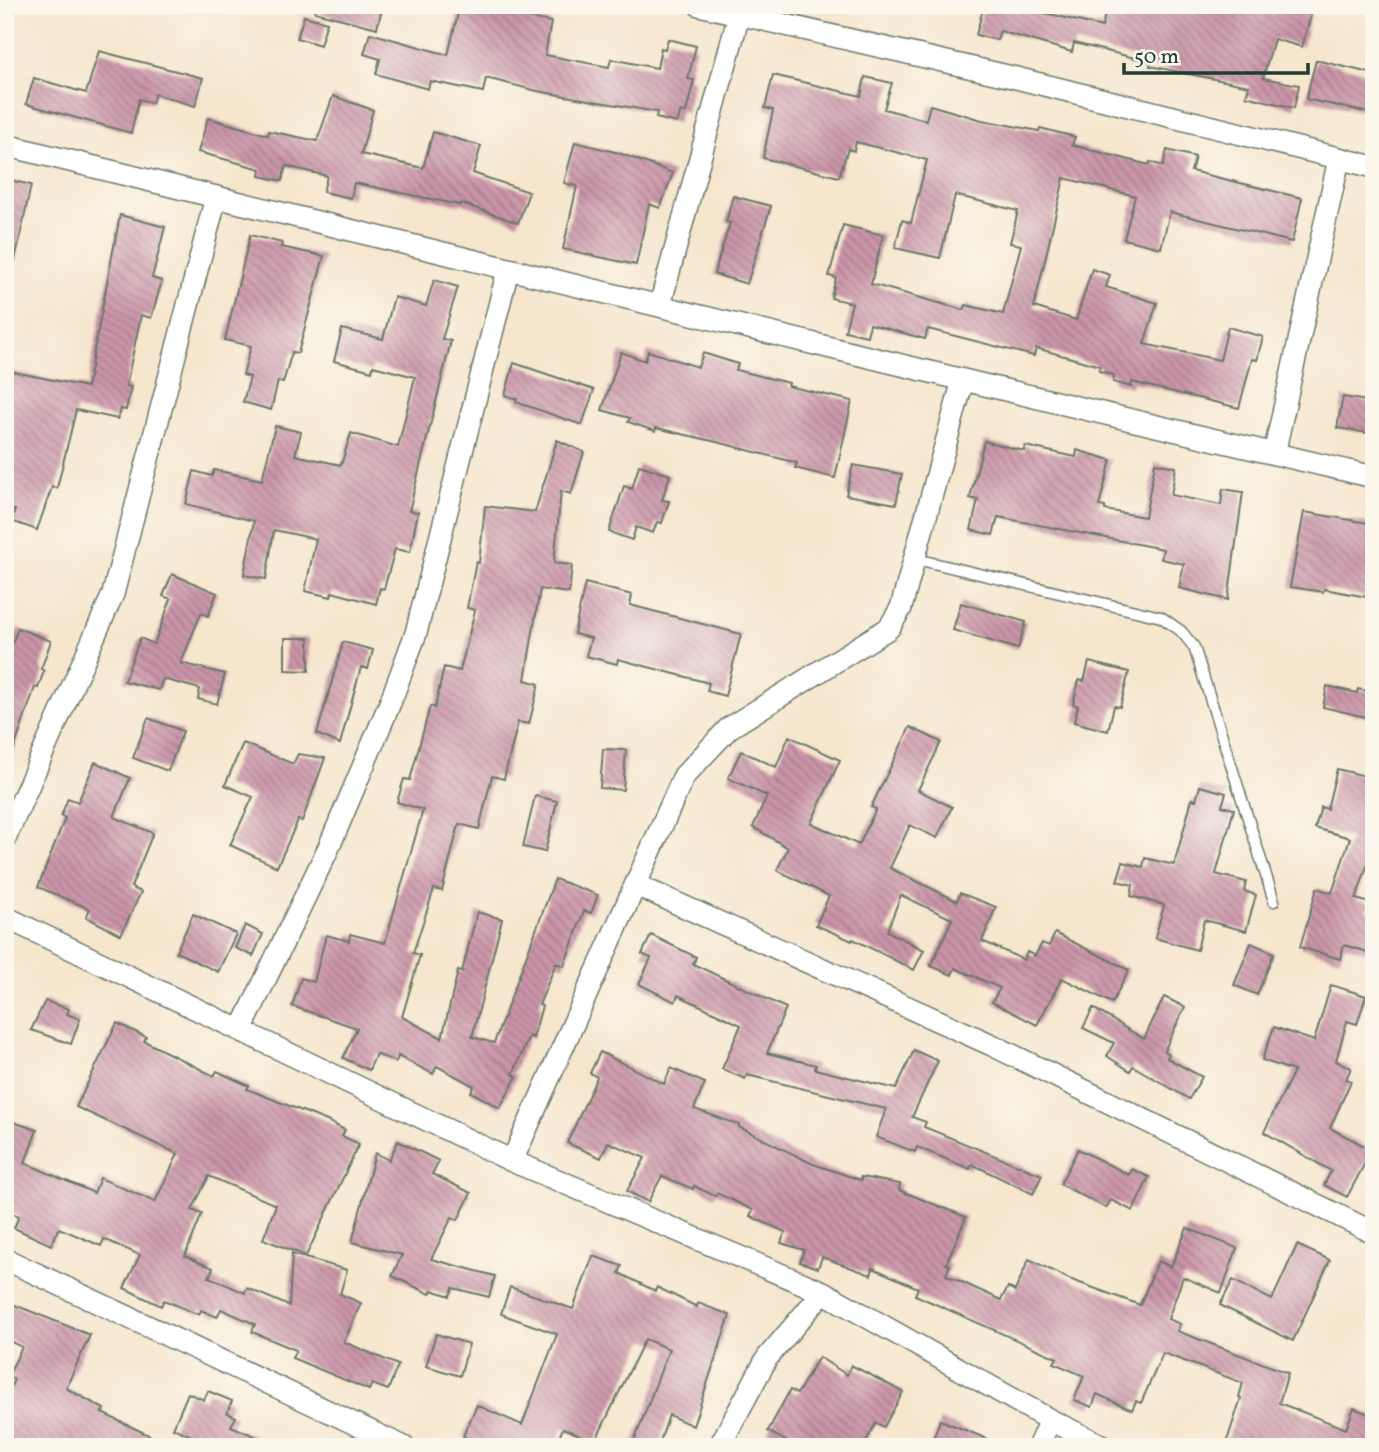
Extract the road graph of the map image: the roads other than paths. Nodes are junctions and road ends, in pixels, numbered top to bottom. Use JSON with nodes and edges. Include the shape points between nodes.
{"nodes":[{"id":1,"x":699,"y":5,"type":"edge"},
{"id":2,"x":739,"y":15,"type":"junction"},
{"id":3,"x":5,"y":145,"type":"edge"},
{"id":4,"x":1339,"y":159,"type":"junction"},
{"id":5,"x":1374,"y":167,"type":"edge"},
{"id":6,"x":216,"y":197,"type":"junction"},
{"id":7,"x":508,"y":271,"type":"junction"},
{"id":8,"x":660,"y":305,"type":"junction"},
{"id":9,"x":963,"y":380,"type":"junction"},
{"id":10,"x":1273,"y":454,"type":"junction"},
{"id":11,"x":1374,"y":477,"type":"edge"},
{"id":12,"x":916,"y":559,"type":"junction"},
{"id":13,"x":5,"y":839,"type":"edge"},
{"id":14,"x":636,"y":885,"type":"junction"},
{"id":15,"x":1274,"y":901,"type":"dead end"},
{"id":16,"x":5,"y":917,"type":"edge"},
{"id":17,"x":241,"y":1030,"type":"junction"},
{"id":18,"x":512,"y":1161,"type":"junction"},
{"id":19,"x":1374,"y":1233,"type":"edge"},
{"id":20,"x":5,"y":1259,"type":"edge"},
{"id":21,"x":823,"y":1292,"type":"junction"},
{"id":22,"x":1050,"y":1420,"type":"junction"},
{"id":23,"x":404,"y":1447,"type":"edge"},
{"id":24,"x":719,"y":1447,"type":"edge"},
{"id":25,"x":1038,"y":1447,"type":"edge"},
{"id":26,"x":1105,"y":1447,"type":"edge"}],
"edges":[{"from":1,"to":2,"type":"street"},
{"from":2,"to":4,"type":"street"},
{"from":2,"to":8,"type":"street"},
{"from":3,"to":6,"type":"street"},
{"from":4,"to":5,"type":"street"},
{"from":4,"to":10,"type":"street"},
{"from":6,"to":7,"type":"street"},
{"from":6,"to":13,"type":"street","via":[[113,594]]},
{"from":7,"to":8,"type":"street"},
{"from":7,"to":17,"type":"street","via":[[416,633],[329,847]]},
{"from":8,"to":9,"type":"street"},
{"from":9,"to":10,"type":"street"},
{"from":9,"to":12,"type":"street"},
{"from":10,"to":11,"type":"street"},
{"from":12,"to":14,"type":"street","via":[[901,608],[889,628],[729,729],[684,776]]},
{"from":12,"to":15,"type":"lane","via":[[1161,617],[1181,631],[1194,647]]},
{"from":14,"to":18,"type":"street"},
{"from":14,"to":19,"type":"street","via":[[992,1045]]},
{"from":16,"to":17,"type":"street"},
{"from":17,"to":18,"type":"street"},
{"from":18,"to":21,"type":"street"},
{"from":20,"to":23,"type":"street"},
{"from":21,"to":22,"type":"street"},
{"from":21,"to":24,"type":"street","via":[[766,1358]]},
{"from":22,"to":25,"type":"street"},
{"from":22,"to":26,"type":"street"}]}
